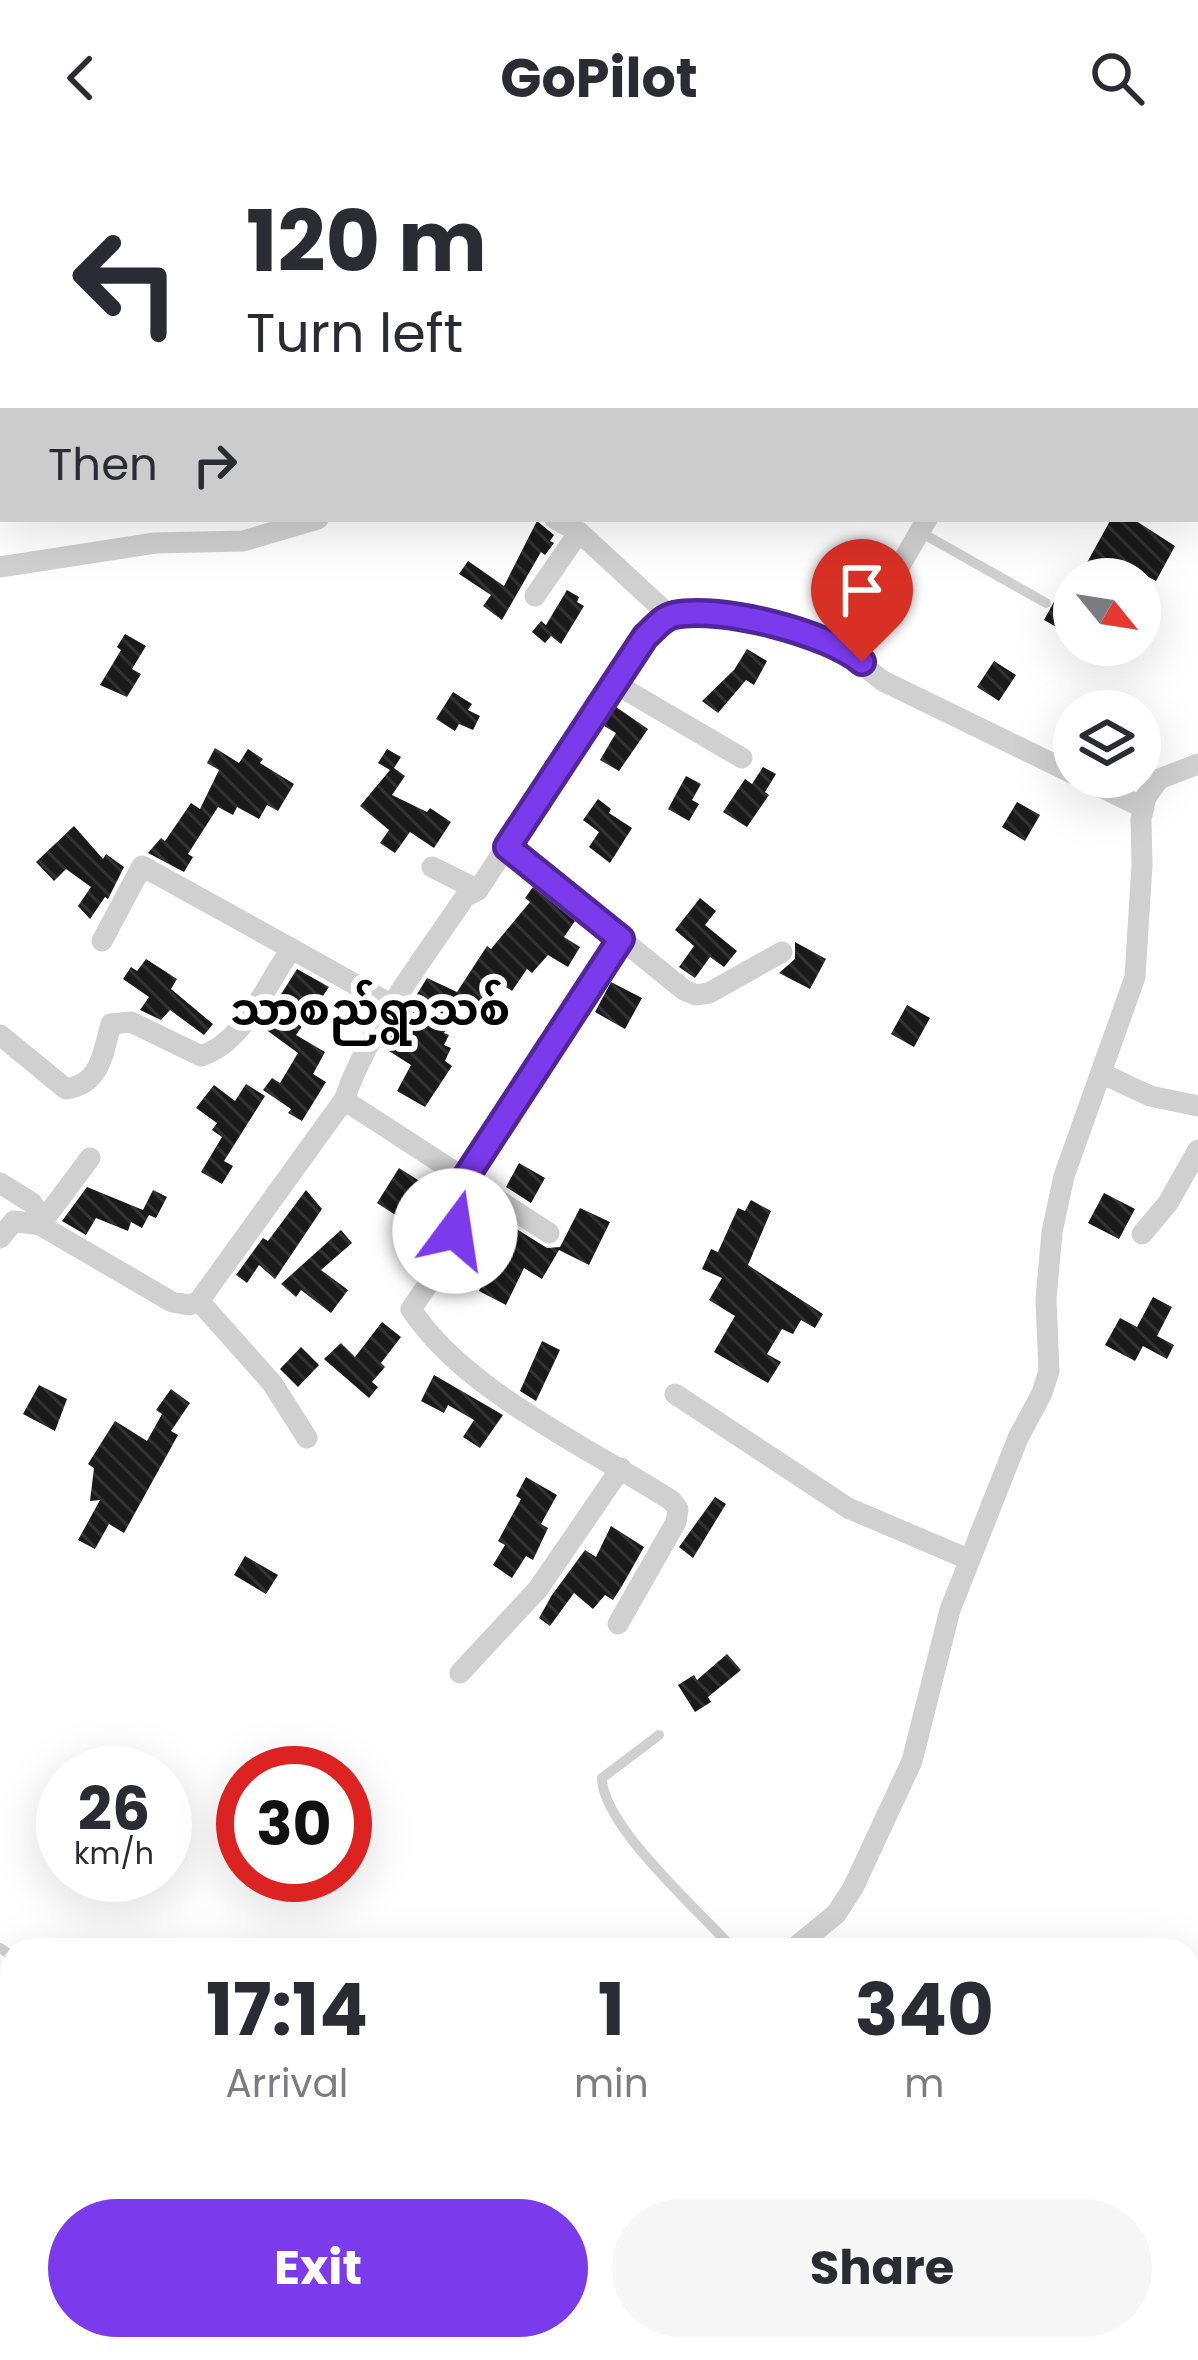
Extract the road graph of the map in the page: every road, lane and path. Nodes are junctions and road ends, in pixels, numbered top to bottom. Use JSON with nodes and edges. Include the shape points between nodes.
{"nodes":[{"id":1,"x":308,"y":522,"type":"edge"},
{"id":2,"x":561,"y":522,"type":"edge"},
{"id":3,"x":924,"y":525,"type":"edge"},
{"id":4,"x":579,"y":532,"type":"junction"},
{"id":5,"x":0,"y":567,"type":"edge"},
{"id":6,"x":535,"y":596,"type":"dead end"},
{"id":7,"x":1046,"y":603,"type":"dead end"},
{"id":8,"x":669,"y":615,"type":"junction"},
{"id":9,"x":850,"y":652,"type":"junction"},
{"id":10,"x":614,"y":683,"type":"junction"},
{"id":11,"x":742,"y":758,"type":"dead end"},
{"id":12,"x":1053,"y":764,"type":"edge"},
{"id":13,"x":1198,"y":764,"type":"edge"},
{"id":14,"x":1123,"y":798,"type":"edge"},
{"id":15,"x":1144,"y":808,"type":"junction"},
{"id":16,"x":507,"y":847,"type":"junction"},
{"id":17,"x":432,"y":867,"type":"dead end"},
{"id":18,"x":478,"y":890,"type":"junction"},
{"id":19,"x":621,"y":939,"type":"junction"},
{"id":20,"x":102,"y":941,"type":"dead end"},
{"id":21,"x":292,"y":949,"type":"junction"},
{"id":22,"x":782,"y":952,"type":"dead end"},
{"id":23,"x":392,"y":1005,"type":"junction"},
{"id":24,"x":0,"y":1035,"type":"edge"},
{"id":25,"x":1101,"y":1073,"type":"junction"},
{"id":26,"x":344,"y":1100,"type":"junction"},
{"id":27,"x":1198,"y":1106,"type":"edge"},
{"id":28,"x":1198,"y":1150,"type":"edge"},
{"id":29,"x":90,"y":1159,"type":"dead end"},
{"id":30,"x":464,"y":1180,"type":"junction"},
{"id":31,"x":0,"y":1183,"type":"edge"},
{"id":32,"x":42,"y":1223,"type":"junction"},
{"id":33,"x":549,"y":1233,"type":"dead end"},
{"id":34,"x":1142,"y":1234,"type":"dead end"},
{"id":35,"x":0,"y":1238,"type":"edge"},
{"id":36,"x":199,"y":1301,"type":"junction"},
{"id":37,"x":675,"y":1394,"type":"dead end"},
{"id":38,"x":308,"y":1438,"type":"dead end"},
{"id":39,"x":621,"y":1468,"type":"junction"},
{"id":40,"x":968,"y":1559,"type":"junction"},
{"id":41,"x":618,"y":1624,"type":"dead end"},
{"id":42,"x":460,"y":1673,"type":"dead end"},
{"id":43,"x":659,"y":1735,"type":"dead end"},
{"id":44,"x":722,"y":1938,"type":"edge"},
{"id":45,"x":807,"y":1938,"type":"edge"}],
"edges":[{"from":1,"to":5,"type":"street","via":[[243,541],[155,543]]},
{"from":2,"to":4,"type":"street"},
{"from":3,"to":7,"type":"lane"},
{"from":3,"to":9,"type":"street"},
{"from":4,"to":6,"type":"street"},
{"from":4,"to":8,"type":"street"},
{"from":8,"to":9,"type":"street","via":[[776,626]]},
{"from":8,"to":10,"type":"street"},
{"from":9,"to":12,"type":"street","via":[[884,681]]},
{"from":10,"to":11,"type":"street"},
{"from":10,"to":16,"type":"street"},
{"from":13,"to":15,"type":"street","via":[[1159,779]]},
{"from":14,"to":15,"type":"street"},
{"from":15,"to":25,"type":"street","via":[[1135,977]]},
{"from":16,"to":18,"type":"street"},
{"from":16,"to":19,"type":"street"},
{"from":17,"to":18,"type":"street"},
{"from":18,"to":23,"type":"street","via":[[465,897]]},
{"from":19,"to":22,"type":"street","via":[[696,995]]},
{"from":19,"to":30,"type":"street"},
{"from":20,"to":21,"type":"street","via":[[142,866]]},
{"from":21,"to":23,"type":"street"},
{"from":21,"to":24,"type":"street","via":[[236,1034],[201,1056],[131,1022],[111,1024],[99,1070],[66,1089]]},
{"from":23,"to":26,"type":"street"},
{"from":25,"to":27,"type":"street"},
{"from":25,"to":40,"type":"street","via":[[1052,1232],[1049,1371]]},
{"from":26,"to":30,"type":"street"},
{"from":26,"to":36,"type":"street"},
{"from":28,"to":34,"type":"street"},
{"from":29,"to":32,"type":"street"},
{"from":30,"to":33,"type":"street"},
{"from":30,"to":39,"type":"street","via":[[449,1254],[411,1309],[478,1378]]},
{"from":31,"to":32,"type":"street","via":[[32,1203]]},
{"from":32,"to":35,"type":"street","via":[[14,1221]]},
{"from":32,"to":36,"type":"street","via":[[172,1302]]},
{"from":36,"to":38,"type":"street","via":[[272,1383]]},
{"from":37,"to":40,"type":"street","via":[[848,1508]]},
{"from":39,"to":41,"type":"street","via":[[678,1509]]},
{"from":39,"to":42,"type":"street","via":[[538,1589]]},
{"from":40,"to":45,"type":"street","via":[[912,1761],[854,1888]]},
{"from":43,"to":44,"type":"lane","via":[[602,1778],[602,1795],[656,1870]]}]}
